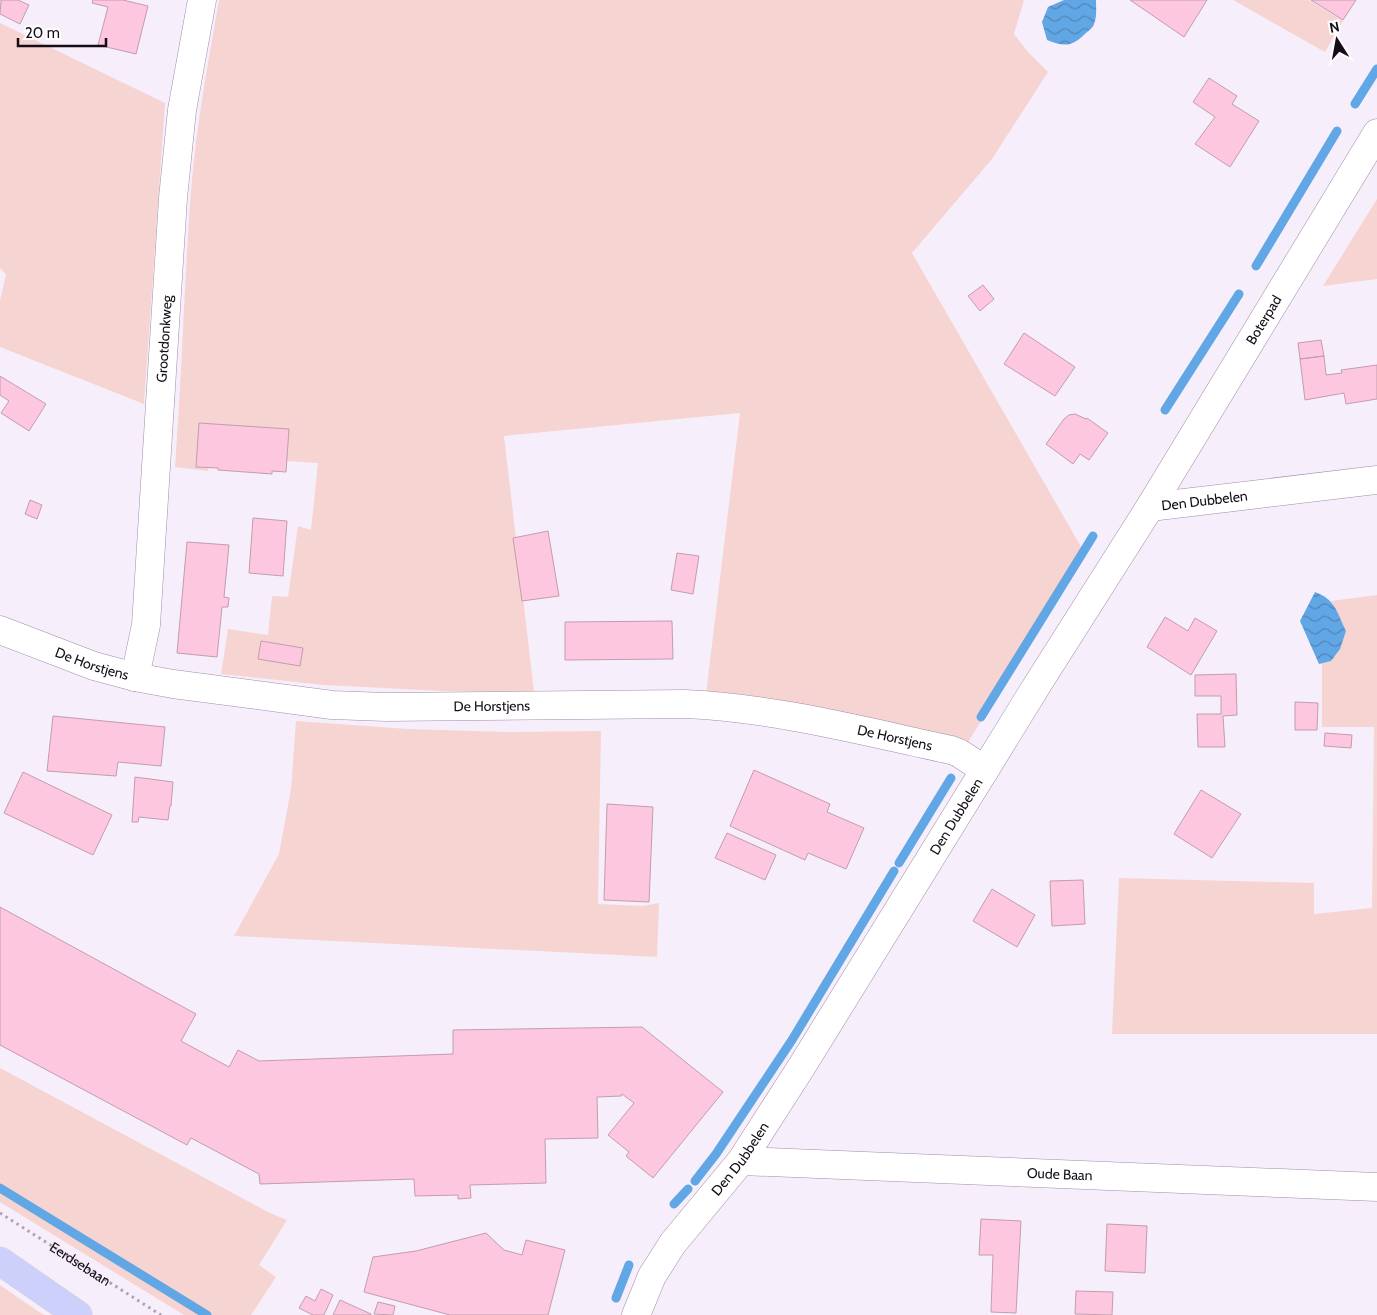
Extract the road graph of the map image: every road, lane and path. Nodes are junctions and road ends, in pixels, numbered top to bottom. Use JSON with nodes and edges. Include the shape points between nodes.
{"nodes":[{"id":1,"x":202,"y":0,"type":"edge"},
{"id":2,"x":1377,"y":133,"type":"edge"},
{"id":3,"x":1377,"y":480,"type":"edge"},
{"id":4,"x":1150,"y":507,"type":"junction"},
{"id":5,"x":0,"y":630,"type":"edge"},
{"id":6,"x":135,"y":677,"type":"junction"},
{"id":7,"x":986,"y":770,"type":"junction"},
{"id":8,"x":742,"y":1161,"type":"junction"},
{"id":9,"x":1377,"y":1187,"type":"edge"},
{"id":10,"x":0,"y":1213,"type":"edge"},
{"id":11,"x":0,"y":1261,"type":"edge"},
{"id":12,"x":78,"y":1315,"type":"edge"},
{"id":13,"x":161,"y":1315,"type":"edge"},
{"id":14,"x":636,"y":1315,"type":"edge"}],
"edges":[{"from":1,"to":6,"type":"street","name":"Grootdonkweg","via":[[182,110],[173,198],[146,626]]},
{"from":2,"to":4,"type":"street","name":"Boterpad"},
{"from":3,"to":4,"type":"street","name":"Den Dubbelen"},
{"from":4,"to":7,"type":"street","name":"Den Dubbelen"},
{"from":5,"to":6,"type":"street","name":"De Horstjens","via":[[94,666]]},
{"from":6,"to":7,"type":"street","name":"De Horstjens","via":[[357,707],[718,705],[951,750]]},
{"from":7,"to":8,"type":"street","name":"Den Dubbelen"},
{"from":8,"to":9,"type":"street","name":"Oude Baan"},
{"from":8,"to":14,"type":"street","name":"Den Dubbelen","via":[[673,1243],[652,1276]]},
{"from":10,"to":13,"type":"path","name":"Eerdsebaan"},
{"from":11,"to":12,"type":"main road"}]}
